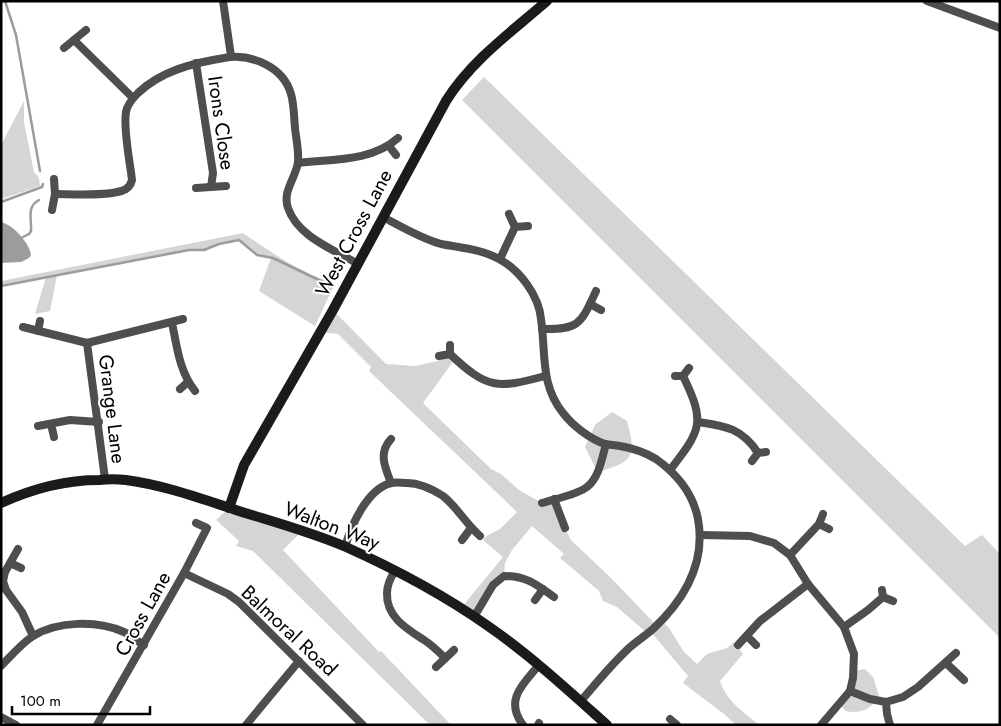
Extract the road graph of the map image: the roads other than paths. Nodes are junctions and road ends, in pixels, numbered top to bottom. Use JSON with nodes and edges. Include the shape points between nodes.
{"nodes":[{"id":1,"x":223,"y":1,"type":"edge"},
{"id":2,"x":546,"y":1,"type":"edge"},
{"id":3,"x":928,"y":1,"type":"edge"},
{"id":4,"x":1000,"y":28,"type":"edge"},
{"id":5,"x":86,"y":30,"type":"dead end"},
{"id":6,"x":74,"y":40,"type":"junction"},
{"id":7,"x":64,"y":48,"type":"dead end"},
{"id":8,"x":231,"y":56,"type":"junction"},
{"id":9,"x":196,"y":63,"type":"junction"},
{"id":10,"x":133,"y":98,"type":"junction"},
{"id":11,"x":398,"y":138,"type":"dead end"},
{"id":12,"x":389,"y":146,"type":"junction"},
{"id":13,"x":396,"y":155,"type":"dead end"},
{"id":14,"x":298,"y":162,"type":"junction"},
{"id":15,"x":54,"y":179,"type":"dead end"},
{"id":16,"x":226,"y":186,"type":"dead end"},
{"id":17,"x":212,"y":187,"type":"junction"},
{"id":18,"x":196,"y":188,"type":"dead end"},
{"id":19,"x":55,"y":194,"type":"junction"},
{"id":20,"x":52,"y":210,"type":"dead end"},
{"id":21,"x":509,"y":214,"type":"dead end"},
{"id":22,"x":383,"y":216,"type":"junction"},
{"id":23,"x":528,"y":226,"type":"dead end"},
{"id":24,"x":515,"y":227,"type":"junction"},
{"id":25,"x":500,"y":260,"type":"junction"},
{"id":26,"x":358,"y":264,"type":"junction"},
{"id":27,"x":596,"y":291,"type":"dead end"},
{"id":28,"x":590,"y":304,"type":"junction"},
{"id":29,"x":601,"y":310,"type":"dead end"},
{"id":30,"x":183,"y":319,"type":"dead end"},
{"id":31,"x":40,"y":321,"type":"dead end"},
{"id":32,"x":172,"y":323,"type":"junction"},
{"id":33,"x":23,"y":327,"type":"dead end"},
{"id":34,"x":542,"y":328,"type":"junction"},
{"id":35,"x":38,"y":331,"type":"junction"},
{"id":36,"x":87,"y":343,"type":"junction"},
{"id":37,"x":450,"y":345,"type":"dead end"},
{"id":38,"x":450,"y":354,"type":"junction"},
{"id":39,"x":439,"y":356,"type":"dead end"},
{"id":40,"x":689,"y":368,"type":"dead end"},
{"id":41,"x":545,"y":376,"type":"junction"},
{"id":42,"x":188,"y":382,"type":"junction"},
{"id":43,"x":180,"y":389,"type":"dead end"},
{"id":44,"x":195,"y":391,"type":"dead end"},
{"id":45,"x":99,"y":422,"type":"junction"},
{"id":46,"x":698,"y":422,"type":"junction"},
{"id":47,"x":51,"y":424,"type":"junction"},
{"id":48,"x":38,"y":426,"type":"dead end"},
{"id":49,"x":54,"y":437,"type":"dead end"},
{"id":50,"x":391,"y":439,"type":"dead end"},
{"id":51,"x":606,"y":444,"type":"junction"},
{"id":52,"x":766,"y":452,"type":"dead end"},
{"id":53,"x":758,"y":453,"type":"junction"},
{"id":54,"x":752,"y":461,"type":"dead end"},
{"id":55,"x":670,"y":470,"type":"junction"},
{"id":56,"x":105,"y":480,"type":"junction"},
{"id":57,"x":391,"y":483,"type":"junction"},
{"id":58,"x":554,"y":499,"type":"junction"},
{"id":59,"x":1,"y":503,"type":"edge"},
{"id":60,"x":542,"y":503,"type":"dead end"},
{"id":61,"x":229,"y":508,"type":"junction"},
{"id":62,"x":823,"y":514,"type":"dead end"},
{"id":63,"x":196,"y":523,"type":"dead end"},
{"id":64,"x":819,"y":524,"type":"junction"},
{"id":65,"x":471,"y":528,"type":"junction"},
{"id":66,"x":565,"y":528,"type":"dead end"},
{"id":67,"x":828,"y":529,"type":"dead end"},
{"id":68,"x":700,"y":535,"type":"junction"},
{"id":69,"x":480,"y":536,"type":"dead end"},
{"id":70,"x":462,"y":540,"type":"dead end"},
{"id":71,"x":345,"y":547,"type":"junction"},
{"id":72,"x":18,"y":549,"type":"dead end"},
{"id":73,"x":790,"y":555,"type":"junction"},
{"id":74,"x":10,"y":562,"type":"junction"},
{"id":75,"x":21,"y":568,"type":"dead end"},
{"id":76,"x":394,"y":570,"type":"junction"},
{"id":77,"x":184,"y":573,"type":"junction"},
{"id":78,"x":808,"y":584,"type":"junction"},
{"id":79,"x":543,"y":589,"type":"junction"},
{"id":80,"x":554,"y":597,"type":"dead end"},
{"id":81,"x":535,"y":600,"type":"dead end"},
{"id":82,"x":893,"y":601,"type":"dead end"},
{"id":83,"x":474,"y":617,"type":"junction"},
{"id":84,"x":844,"y":627,"type":"junction"},
{"id":85,"x":33,"y":636,"type":"junction"},
{"id":86,"x":747,"y":636,"type":"junction"},
{"id":87,"x":144,"y":645,"type":"junction"},
{"id":88,"x":738,"y":645,"type":"dead end"},
{"id":89,"x":756,"y":645,"type":"dead end"},
{"id":90,"x":454,"y":650,"type":"dead end"},
{"id":91,"x":956,"y":653,"type":"dead end"},
{"id":92,"x":445,"y":658,"type":"junction"},
{"id":93,"x":299,"y":661,"type":"junction"},
{"id":94,"x":946,"y":663,"type":"junction"},
{"id":95,"x":1,"y":666,"type":"edge"},
{"id":96,"x":539,"y":666,"type":"junction"},
{"id":97,"x":436,"y":667,"type":"dead end"},
{"id":98,"x":964,"y":680,"type":"dead end"},
{"id":99,"x":850,"y":691,"type":"junction"},
{"id":100,"x":581,"y":701,"type":"junction"},
{"id":101,"x":886,"y":702,"type":"junction"},
{"id":102,"x":1,"y":717,"type":"edge"},
{"id":103,"x":670,"y":719,"type":"dead end"},
{"id":104,"x":16,"y":725,"type":"edge"},
{"id":105,"x":97,"y":725,"type":"edge"},
{"id":106,"x":246,"y":725,"type":"edge"},
{"id":107,"x":363,"y":725,"type":"edge"},
{"id":108,"x":522,"y":725,"type":"edge"},
{"id":109,"x":607,"y":725,"type":"edge"},
{"id":110,"x":677,"y":725,"type":"edge"},
{"id":111,"x":821,"y":725,"type":"edge"},
{"id":112,"x":890,"y":725,"type":"edge"}],
"edges":[{"from":1,"to":8,"type":"street"},
{"from":2,"to":22,"type":"street","name":"West Cross Lane","via":[[469,70],[456,86]]},
{"from":3,"to":4,"type":"street"},
{"from":5,"to":6,"type":"street"},
{"from":6,"to":7,"type":"street"},
{"from":6,"to":10,"type":"street"},
{"from":8,"to":9,"type":"street"},
{"from":8,"to":14,"type":"street","via":[[261,62],[279,73],[286,83],[291,94]]},
{"from":9,"to":10,"type":"street","via":[[178,68]]},
{"from":9,"to":17,"type":"street","name":"Irons Close"},
{"from":10,"to":19,"type":"street","via":[[126,113],[130,185],[120,192]]},
{"from":11,"to":12,"type":"street"},
{"from":12,"to":13,"type":"street"},
{"from":12,"to":14,"type":"street","via":[[357,156]]},
{"from":14,"to":26,"type":"street","via":[[287,190],[292,216],[307,234]]},
{"from":15,"to":19,"type":"street"},
{"from":16,"to":17,"type":"street","name":"Irons Close"},
{"from":17,"to":18,"type":"street","name":"Irons Close"},
{"from":19,"to":20,"type":"street"},
{"from":21,"to":24,"type":"street"},
{"from":22,"to":25,"type":"street","via":[[424,238],[480,251]]},
{"from":22,"to":26,"type":"street","name":"West Cross Lane"},
{"from":23,"to":24,"type":"street"},
{"from":24,"to":25,"type":"street"},
{"from":25,"to":34,"type":"street","via":[[522,278],[541,317]]},
{"from":26,"to":61,"type":"street","name":"West Cross Lane","via":[[244,465]]},
{"from":27,"to":28,"type":"street"},
{"from":28,"to":29,"type":"street"},
{"from":28,"to":34,"type":"street","via":[[584,316],[570,328]]},
{"from":30,"to":32,"type":"street","name":"Grange Lane"},
{"from":31,"to":35,"type":"street"},
{"from":32,"to":36,"type":"street","name":"Grange Lane"},
{"from":32,"to":42,"type":"street","via":[[182,370]]},
{"from":33,"to":35,"type":"street","name":"Grange Lane"},
{"from":34,"to":41,"type":"street"},
{"from":35,"to":36,"type":"street","name":"Grange Lane"},
{"from":36,"to":45,"type":"street","name":"Grange Lane"},
{"from":37,"to":38,"type":"street"},
{"from":38,"to":39,"type":"street"},
{"from":38,"to":41,"type":"street","via":[[476,377],[489,383],[521,383]]},
{"from":40,"to":46,"type":"street","via":[[679,376],[694,400]]},
{"from":41,"to":51,"type":"street","via":[[563,414]]},
{"from":42,"to":43,"type":"street"},
{"from":42,"to":44,"type":"street"},
{"from":45,"to":47,"type":"street","via":[[70,420]]},
{"from":45,"to":56,"type":"street","name":"Grange Lane"},
{"from":46,"to":53,"type":"street","via":[[739,432]]},
{"from":46,"to":55,"type":"street","via":[[690,444]]},
{"from":47,"to":48,"type":"street"},
{"from":47,"to":49,"type":"street"},
{"from":50,"to":57,"type":"street","via":[[384,451]]},
{"from":51,"to":55,"type":"street","via":[[636,450]]},
{"from":51,"to":58,"type":"street","via":[[588,487]]},
{"from":52,"to":53,"type":"street"},
{"from":53,"to":54,"type":"street"},
{"from":55,"to":68,"type":"street","via":[[696,509]]},
{"from":56,"to":59,"type":"street","name":"Walton Way","via":[[53,484]]},
{"from":56,"to":61,"type":"street","name":"Walton Way","via":[[150,484]]},
{"from":57,"to":65,"type":"street","via":[[431,488],[445,498]]},
{"from":57,"to":71,"type":"street","via":[[373,494],[360,512]]},
{"from":58,"to":60,"type":"street"},
{"from":58,"to":66,"type":"street"},
{"from":61,"to":71,"type":"street","name":"Walton Way"},
{"from":62,"to":64,"type":"street"},
{"from":63,"to":77,"type":"street","name":"Cross Lane","via":[[207,528]]},
{"from":64,"to":67,"type":"street"},
{"from":64,"to":73,"type":"street"},
{"from":65,"to":69,"type":"street"},
{"from":65,"to":70,"type":"street"},
{"from":68,"to":73,"type":"street","via":[[750,536],[774,543]]},
{"from":68,"to":100,"type":"street","via":[[692,578],[680,598]]},
{"from":71,"to":76,"type":"street","name":"Walton Way"},
{"from":72,"to":74,"type":"street"},
{"from":73,"to":78,"type":"street"},
{"from":74,"to":75,"type":"street"},
{"from":74,"to":85,"type":"street","via":[[5,572],[6,590],[22,612]]},
{"from":76,"to":83,"type":"street","name":"Walton Way"},
{"from":76,"to":92,"type":"street","via":[[386,594],[392,614]]},
{"from":77,"to":87,"type":"street","name":"Cross Lane"},
{"from":77,"to":93,"type":"street","name":"Balmoral Road","via":[[228,594]]},
{"from":78,"to":84,"type":"street"},
{"from":78,"to":86,"type":"street","via":[[760,621]]},
{"from":79,"to":80,"type":"street"},
{"from":79,"to":81,"type":"street"},
{"from":79,"to":83,"type":"street","via":[[524,578],[504,576],[493,585]]},
{"from":82,"to":84,"type":"street","via":[[882,594],[868,610]]},
{"from":83,"to":96,"type":"street","name":"Walton Way"},
{"from":84,"to":99,"type":"street","via":[[854,654]]},
{"from":85,"to":87,"type":"street","via":[[69,624],[86,624],[124,632]]},
{"from":85,"to":95,"type":"street"},
{"from":86,"to":88,"type":"street"},
{"from":86,"to":89,"type":"street"},
{"from":87,"to":105,"type":"street","name":"Cross Lane"},
{"from":90,"to":92,"type":"street"},
{"from":91,"to":94,"type":"street"},
{"from":92,"to":97,"type":"street"},
{"from":93,"to":106,"type":"street"},
{"from":93,"to":107,"type":"street","name":"Balmoral Road"},
{"from":94,"to":98,"type":"street"},
{"from":94,"to":101,"type":"street","via":[[918,687]]},
{"from":96,"to":100,"type":"street","name":"Walton Way"},
{"from":96,"to":108,"type":"street","via":[[517,692],[515,710]]},
{"from":99,"to":101,"type":"street"},
{"from":99,"to":111,"type":"street"},
{"from":100,"to":109,"type":"street","name":"Walton Way"},
{"from":101,"to":112,"type":"street"},
{"from":102,"to":104,"type":"street"},
{"from":103,"to":110,"type":"street"}]}
